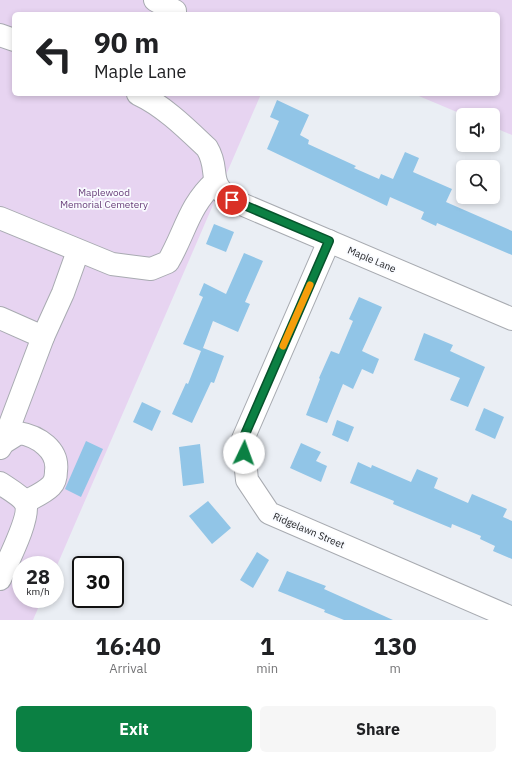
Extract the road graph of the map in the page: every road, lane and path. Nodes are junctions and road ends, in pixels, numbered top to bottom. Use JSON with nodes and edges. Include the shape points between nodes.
{"nodes":[{"id":1,"x":155,"y":0,"type":"edge"},
{"id":2,"x":175,"y":12,"type":"edge"},
{"id":3,"x":0,"y":35,"type":"edge"},
{"id":4,"x":12,"y":39,"type":"edge"},
{"id":5,"x":145,"y":96,"type":"edge"},
{"id":6,"x":216,"y":182,"type":"junction"},
{"id":7,"x":0,"y":218,"type":"edge"},
{"id":8,"x":329,"y":241,"type":"junction"},
{"id":9,"x":78,"y":251,"type":"junction"},
{"id":10,"x":0,"y":318,"type":"edge"},
{"id":11,"x":512,"y":319,"type":"edge"},
{"id":12,"x":43,"y":337,"type":"junction"},
{"id":13,"x":1,"y":446,"type":"edge"},
{"id":14,"x":0,"y":483,"type":"edge"},
{"id":15,"x":25,"y":502,"type":"junction"},
{"id":16,"x":0,"y":579,"type":"edge"},
{"id":17,"x":512,"y":618,"type":"edge"}],
"edges":[{"from":1,"to":2,"type":"street"},
{"from":3,"to":4,"type":"street"},
{"from":5,"to":6,"type":"street","via":[[207,148],[212,155]]},
{"from":6,"to":8,"type":"street","name":"Maple Lane","via":[[222,193],[232,200]]},
{"from":6,"to":9,"type":"street","via":[[198,200],[168,262],[151,269],[138,268],[112,264]]},
{"from":7,"to":9,"type":"street"},
{"from":8,"to":11,"type":"street","name":"Maple Lane"},
{"from":8,"to":17,"type":"street","name":"Ridgelawn Street","via":[[243,439],[247,480],[269,513]]},
{"from":9,"to":12,"type":"street"},
{"from":10,"to":12,"type":"street"},
{"from":12,"to":13,"type":"street"},
{"from":13,"to":15,"type":"street","via":[[19,433],[26,434],[37,438],[54,456],[57,466],[56,478],[52,485]]},
{"from":14,"to":15,"type":"street"},
{"from":15,"to":16,"type":"street","via":[[26,515]]}]}
